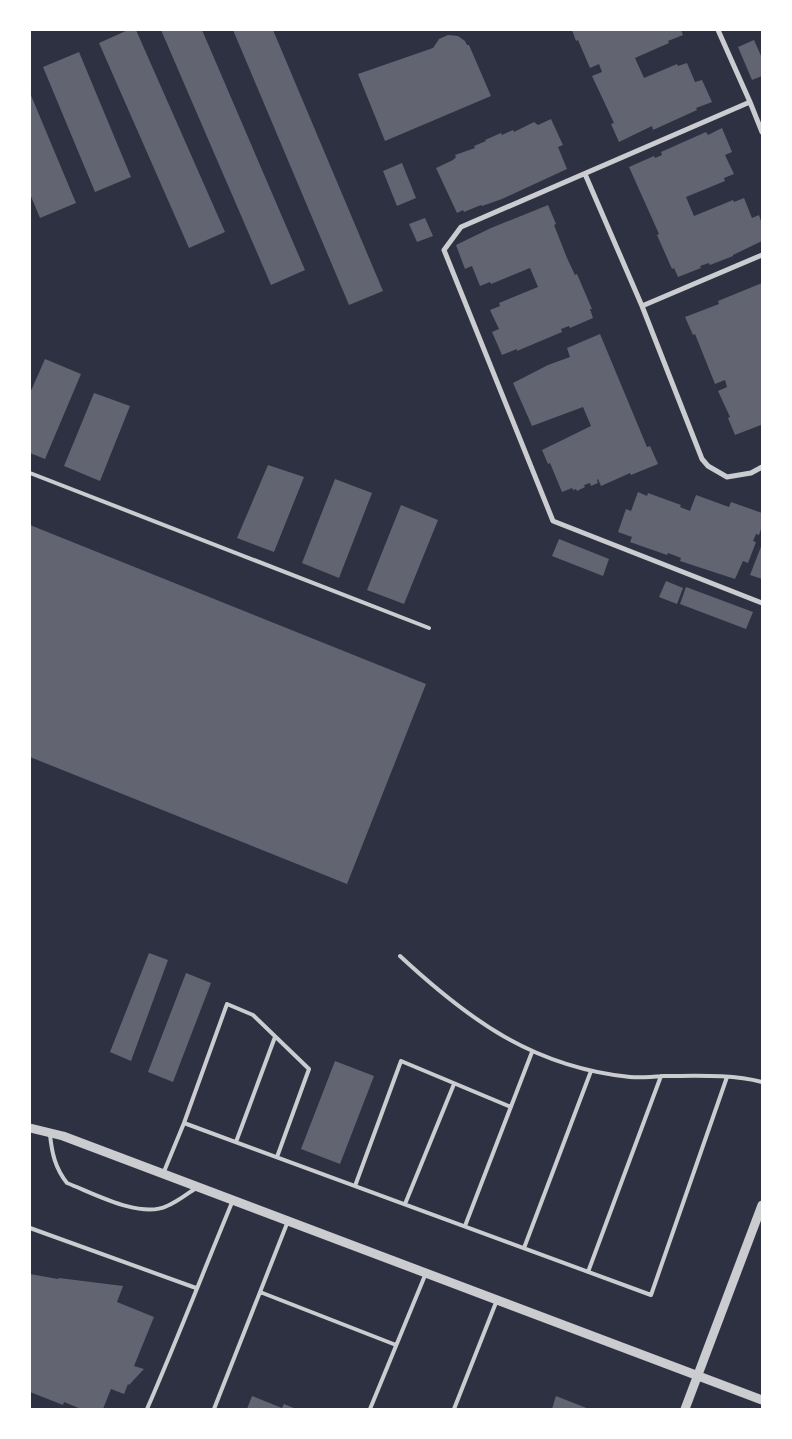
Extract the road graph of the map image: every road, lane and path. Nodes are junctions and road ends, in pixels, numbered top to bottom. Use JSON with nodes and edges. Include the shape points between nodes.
{"nodes":[{"id":1,"x":718,"y":30,"type":"edge"},
{"id":2,"x":750,"y":102,"type":"junction"},
{"id":3,"x":762,"y":132,"type":"edge"},
{"id":4,"x":585,"y":174,"type":"junction"},
{"id":5,"x":762,"y":255,"type":"edge"},
{"id":6,"x":642,"y":306,"type":"junction"},
{"id":7,"x":762,"y":468,"type":"edge"},
{"id":8,"x":30,"y":473,"type":"edge"},
{"id":9,"x":762,"y":603,"type":"edge"},
{"id":10,"x":429,"y":628,"type":"dead end"},
{"id":11,"x":400,"y":956,"type":"dead end"},
{"id":12,"x":275,"y":1037,"type":"junction"},
{"id":13,"x":532,"y":1052,"type":"junction"},
{"id":14,"x":591,"y":1071,"type":"junction"},
{"id":15,"x":661,"y":1076,"type":"junction"},
{"id":16,"x":727,"y":1077,"type":"junction"},
{"id":17,"x":762,"y":1082,"type":"edge"},
{"id":18,"x":454,"y":1084,"type":"junction"},
{"id":19,"x":511,"y":1107,"type":"junction"},
{"id":20,"x":184,"y":1123,"type":"junction"},
{"id":21,"x":30,"y":1128,"type":"edge"},
{"id":22,"x":49,"y":1132,"type":"junction"},
{"id":23,"x":236,"y":1142,"type":"junction"},
{"id":24,"x":276,"y":1157,"type":"junction"},
{"id":25,"x":162,"y":1174,"type":"junction"},
{"id":26,"x":355,"y":1186,"type":"junction"},
{"id":27,"x":198,"y":1187,"type":"junction"},
{"id":28,"x":233,"y":1200,"type":"junction"},
{"id":29,"x":405,"y":1204,"type":"junction"},
{"id":30,"x":762,"y":1205,"type":"edge"},
{"id":31,"x":288,"y":1221,"type":"junction"},
{"id":32,"x":464,"y":1226,"type":"junction"},
{"id":33,"x":30,"y":1228,"type":"edge"},
{"id":34,"x":524,"y":1248,"type":"junction"},
{"id":35,"x":588,"y":1272,"type":"junction"},
{"id":36,"x":426,"y":1273,"type":"junction"},
{"id":37,"x":196,"y":1288,"type":"junction"},
{"id":38,"x":260,"y":1292,"type":"junction"},
{"id":39,"x":498,"y":1300,"type":"junction"},
{"id":40,"x":396,"y":1345,"type":"junction"},
{"id":41,"x":697,"y":1376,"type":"junction"},
{"id":42,"x":762,"y":1400,"type":"edge"},
{"id":43,"x":147,"y":1409,"type":"edge"},
{"id":44,"x":214,"y":1409,"type":"edge"},
{"id":45,"x":370,"y":1409,"type":"edge"},
{"id":46,"x":454,"y":1409,"type":"edge"},
{"id":47,"x":685,"y":1409,"type":"edge"}],
"edges":[{"from":1,"to":2,"type":"street"},
{"from":2,"to":3,"type":"street"},
{"from":2,"to":4,"type":"street"},
{"from":4,"to":6,"type":"street"},
{"from":4,"to":9,"type":"street","via":[[461,227],[444,250],[553,521]]},
{"from":5,"to":6,"type":"street"},
{"from":6,"to":7,"type":"street","via":[[702,459],[727,477]]},
{"from":8,"to":10,"type":"lane"},
{"from":11,"to":13,"type":"lane","via":[[444,996],[488,1027]]},
{"from":12,"to":20,"type":"lane","via":[[253,1015],[227,1004]]},
{"from":12,"to":23,"type":"lane"},
{"from":12,"to":24,"type":"lane","via":[[309,1069]]},
{"from":13,"to":14,"type":"lane"},
{"from":13,"to":19,"type":"lane"},
{"from":14,"to":15,"type":"lane","via":[[631,1077]]},
{"from":14,"to":34,"type":"lane"},
{"from":15,"to":16,"type":"lane"},
{"from":15,"to":35,"type":"lane"},
{"from":16,"to":17,"type":"lane"},
{"from":16,"to":35,"type":"lane","via":[[651,1295]]},
{"from":18,"to":19,"type":"lane"},
{"from":18,"to":26,"type":"lane","via":[[401,1061]]},
{"from":18,"to":29,"type":"lane"},
{"from":19,"to":32,"type":"lane"},
{"from":20,"to":23,"type":"lane"},
{"from":20,"to":25,"type":"lane"},
{"from":21,"to":22,"type":"street"},
{"from":22,"to":25,"type":"street"},
{"from":22,"to":27,"type":"lane","via":[[53,1159],[67,1182],[135,1210],[166,1207]]},
{"from":23,"to":24,"type":"lane"},
{"from":24,"to":26,"type":"lane"},
{"from":25,"to":27,"type":"street"},
{"from":26,"to":29,"type":"lane"},
{"from":27,"to":28,"type":"street"},
{"from":28,"to":31,"type":"street"},
{"from":28,"to":37,"type":"lane"},
{"from":29,"to":32,"type":"lane"},
{"from":30,"to":41,"type":"street"},
{"from":31,"to":36,"type":"street"},
{"from":31,"to":38,"type":"lane"},
{"from":32,"to":34,"type":"lane"},
{"from":33,"to":37,"type":"lane"},
{"from":34,"to":35,"type":"lane"},
{"from":36,"to":39,"type":"street"},
{"from":36,"to":40,"type":"lane"},
{"from":37,"to":43,"type":"lane"},
{"from":38,"to":40,"type":"lane"},
{"from":38,"to":44,"type":"lane"},
{"from":39,"to":41,"type":"street"},
{"from":39,"to":46,"type":"lane"},
{"from":40,"to":45,"type":"lane"},
{"from":41,"to":42,"type":"street"},
{"from":41,"to":47,"type":"street"}]}
